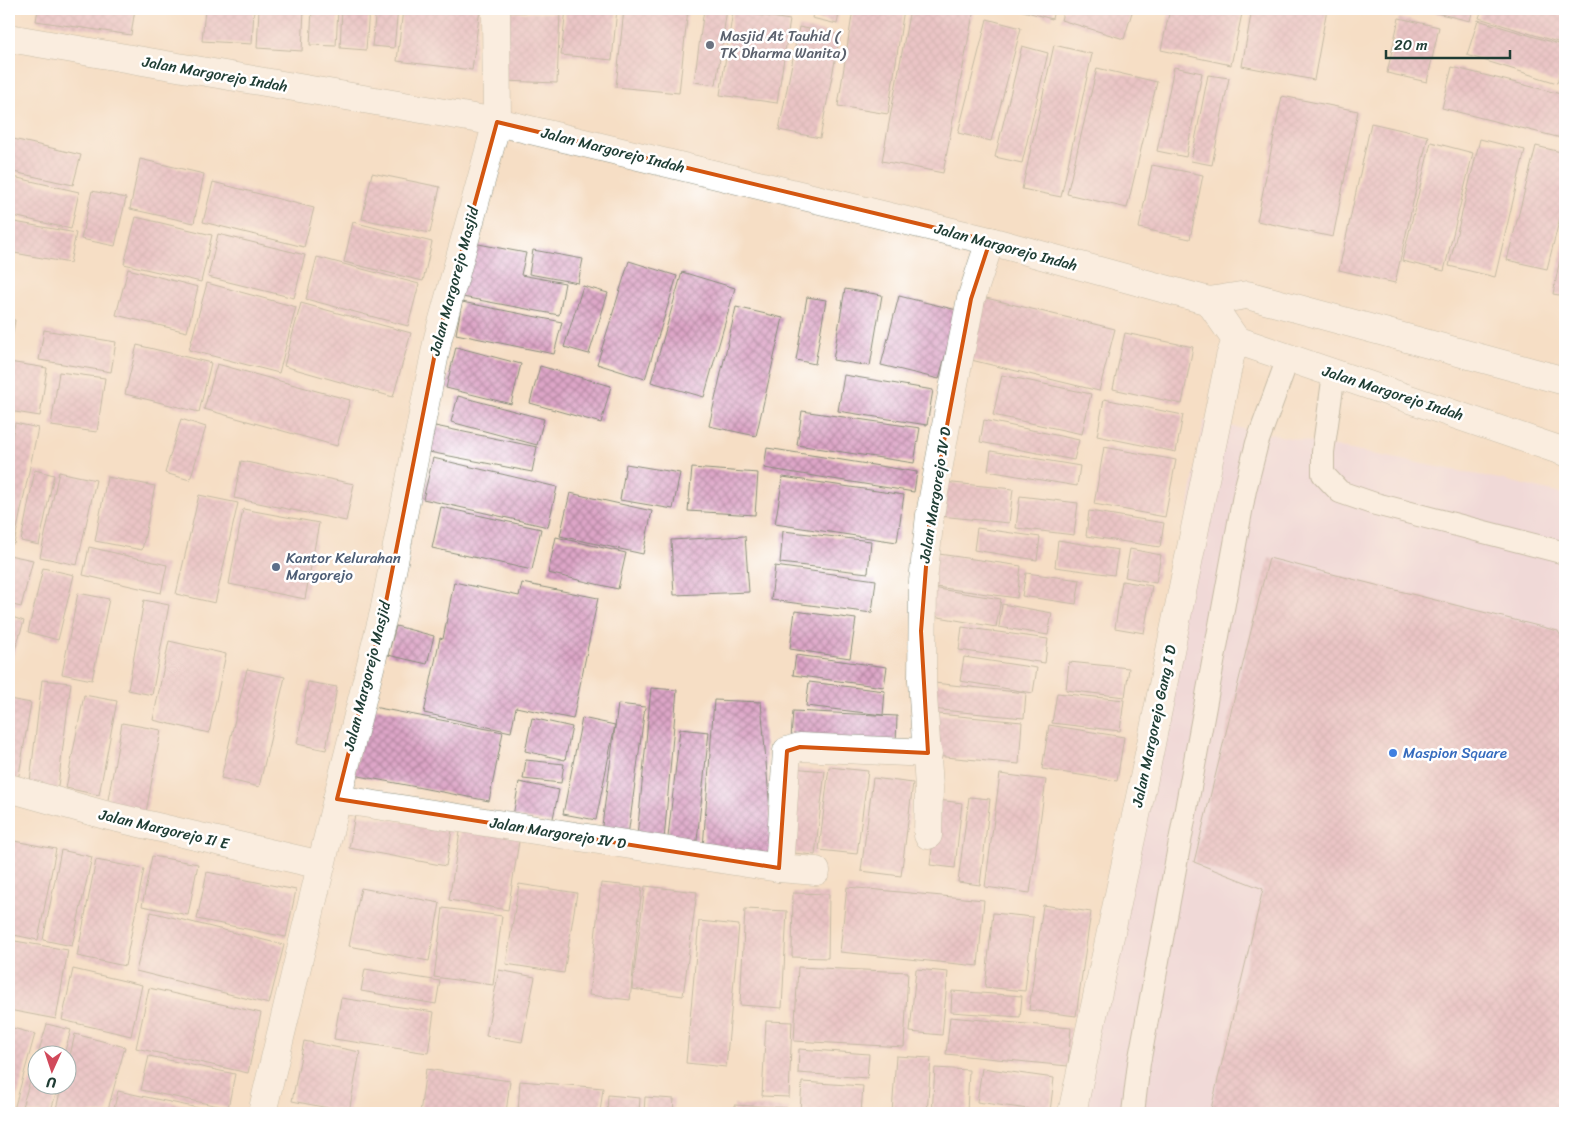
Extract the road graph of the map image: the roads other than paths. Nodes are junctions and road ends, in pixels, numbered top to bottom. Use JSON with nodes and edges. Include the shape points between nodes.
{"nodes":[{"id":1,"x":496,"y":9,"type":"edge"},
{"id":2,"x":9,"y":38,"type":"edge"},
{"id":3,"x":497,"y":122,"type":"junction"},
{"id":4,"x":990,"y":241,"type":"junction"},
{"id":5,"x":1209,"y":302,"type":"junction"},
{"id":6,"x":1236,"y":340,"type":"junction"},
{"id":7,"x":1288,"y":358,"type":"junction"},
{"id":8,"x":1334,"y":374,"type":"junction"},
{"id":9,"x":1565,"y":381,"type":"edge"},
{"id":10,"x":1565,"y":452,"type":"edge"},
{"id":11,"x":1563,"y":555,"type":"edge"},
{"id":12,"x":928,"y":754,"type":"junction"},
{"id":13,"x":9,"y":788,"type":"edge"},
{"id":14,"x":337,"y":799,"type":"junction"},
{"id":15,"x":928,"y":836,"type":"dead end"},
{"id":16,"x":321,"y":865,"type":"junction"},
{"id":17,"x":779,"y":868,"type":"junction"},
{"id":18,"x":816,"y":871,"type":"dead end"},
{"id":19,"x":262,"y":1113,"type":"edge"},
{"id":20,"x":1072,"y":1113,"type":"edge"},
{"id":21,"x":1133,"y":1113,"type":"edge"}],
"edges":[{"from":1,"to":3,"type":"street","name":"Jalan Margorejo Masjid"},
{"from":2,"to":3,"type":"street","name":"Jalan Margorejo Indah"},
{"from":3,"to":4,"type":"street","name":"Jalan Margorejo Indah"},
{"from":3,"to":14,"type":"street","name":"Jalan Margorejo Masjid","via":[[438,338],[384,612]]},
{"from":4,"to":5,"type":"street","name":"Jalan Margorejo Indah"},
{"from":4,"to":12,"type":"street","name":"Jalan Margorejo IV D","via":[[972,299],[930,515],[921,632]]},
{"from":5,"to":6,"type":"street"},
{"from":5,"to":9,"type":"street","name":"Jalan Margorejo Indah","via":[[1247,295]]},
{"from":6,"to":7,"type":"street","name":"Jalan Margorejo Indah"},
{"from":6,"to":20,"type":"street","name":"Jalan Margorejo Gang I D"},
{"from":7,"to":8,"type":"street","name":"Jalan Margorejo Indah"},
{"from":7,"to":21,"type":"lane","via":[[1257,443],[1245,490]]},
{"from":8,"to":10,"type":"street","name":"Jalan Margorejo Indah"},
{"from":8,"to":11,"type":"lane","via":[[1322,474],[1340,492]]},
{"from":12,"to":15,"type":"street","name":"Jalan Margorejo IV D"},
{"from":12,"to":17,"type":"street","via":[[800,747],[788,751]]},
{"from":13,"to":16,"type":"street","name":"Jalan Margorejo II E","via":[[105,815]]},
{"from":14,"to":16,"type":"street","name":"Jalan Margorejo Masjid"},
{"from":14,"to":17,"type":"street","name":"Jalan Margorejo IV D"},
{"from":16,"to":19,"type":"street","name":"Jalan Margorejo Masjid"},
{"from":17,"to":18,"type":"street","name":"Jalan Margorejo IV D"}]}
